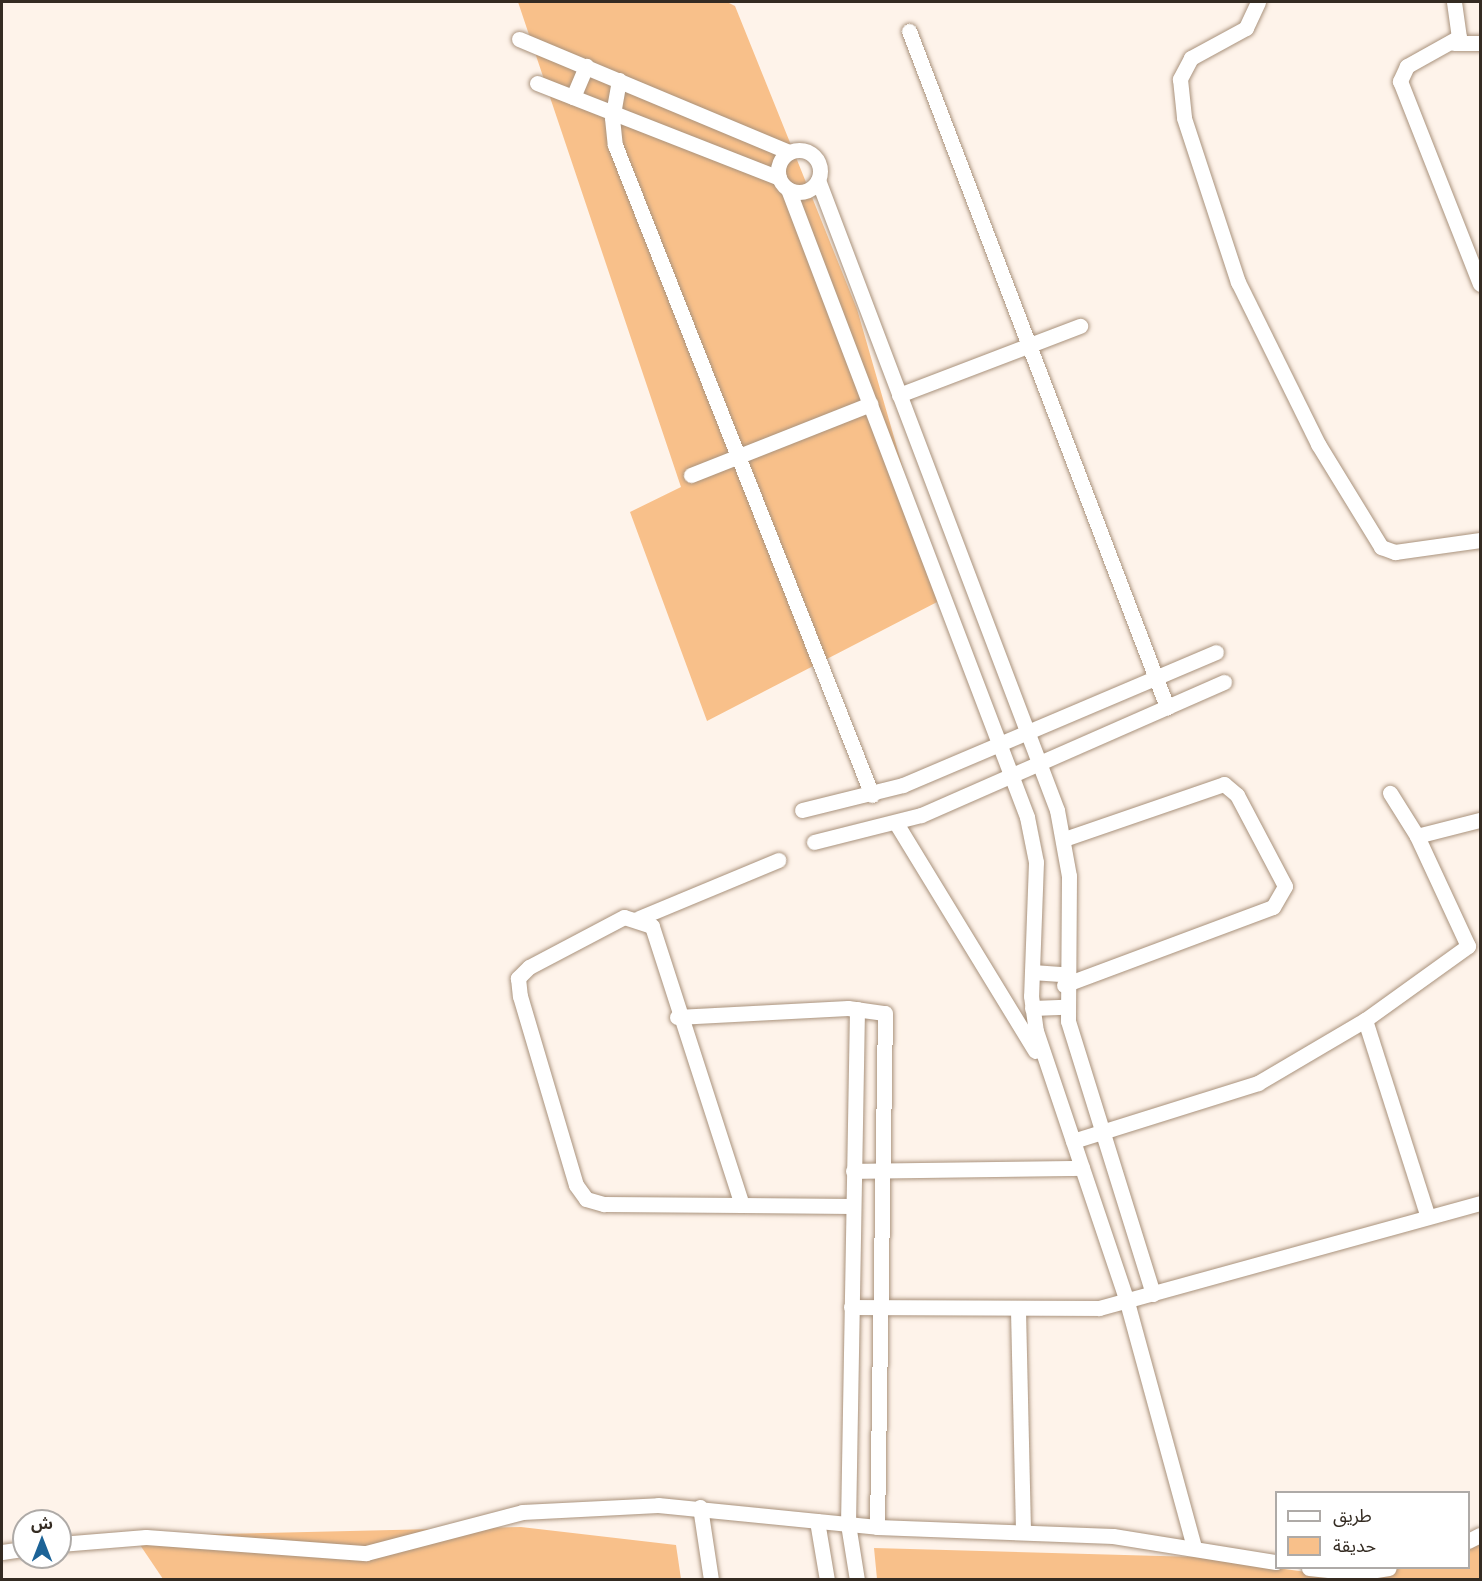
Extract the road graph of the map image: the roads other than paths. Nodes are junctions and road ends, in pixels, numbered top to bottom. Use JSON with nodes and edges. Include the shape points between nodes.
{"nodes":[{"id":1,"x":1258,"y":2,"type":"edge"},
{"id":2,"x":1454,"y":2,"type":"edge"},
{"id":3,"x":909,"y":31,"type":"dead end"},
{"id":4,"x":519,"y":39,"type":"dead end"},
{"id":5,"x":1454,"y":43,"type":"junction"},
{"id":6,"x":1480,"y":43,"type":"edge"},
{"id":7,"x":586,"y":66,"type":"junction"},
{"id":8,"x":619,"y":80,"type":"junction"},
{"id":9,"x":537,"y":83,"type":"dead end"},
{"id":10,"x":573,"y":97,"type":"junction"},
{"id":11,"x":613,"y":113,"type":"junction"},
{"id":12,"x":789,"y":152,"type":"junction"},
{"id":13,"x":818,"y":180,"type":"junction"},
{"id":14,"x":784,"y":184,"type":"junction"},
{"id":15,"x":1480,"y":284,"type":"edge"},
{"id":16,"x":1080,"y":326,"type":"dead end"},
{"id":17,"x":1029,"y":345,"type":"junction"},
{"id":18,"x":899,"y":395,"type":"junction"},
{"id":19,"x":870,"y":404,"type":"junction"},
{"id":20,"x":738,"y":456,"type":"junction"},
{"id":21,"x":691,"y":475,"type":"dead end"},
{"id":22,"x":1479,"y":545,"type":"edge"},
{"id":23,"x":1216,"y":652,"type":"dead end"},
{"id":24,"x":1155,"y":677,"type":"junction"},
{"id":25,"x":1224,"y":682,"type":"dead end"},
{"id":26,"x":1167,"y":707,"type":"junction"},
{"id":27,"x":1027,"y":731,"type":"junction"},
{"id":28,"x":999,"y":743,"type":"junction"},
{"id":29,"x":1038,"y":763,"type":"junction"},
{"id":30,"x":1011,"y":775,"type":"junction"},
{"id":31,"x":1390,"y":793,"type":"dead end"},
{"id":32,"x":872,"y":795,"type":"junction"},
{"id":33,"x":802,"y":810,"type":"dead end"},
{"id":34,"x":1480,"y":820,"type":"edge"},
{"id":35,"x":896,"y":823,"type":"junction"},
{"id":36,"x":1417,"y":836,"type":"junction"},
{"id":37,"x":1064,"y":840,"type":"junction"},
{"id":38,"x":814,"y":842,"type":"dead end"},
{"id":39,"x":778,"y":860,"type":"dead end"},
{"id":40,"x":639,"y":918,"type":"junction"},
{"id":41,"x":1474,"y":945,"type":"edge"},
{"id":42,"x":1032,"y":972,"type":"junction"},
{"id":43,"x":1064,"y":979,"type":"junction"},
{"id":44,"x":1065,"y":1007,"type":"junction"},
{"id":45,"x":1032,"y":1008,"type":"junction"},
{"id":46,"x":857,"y":1009,"type":"junction"},
{"id":47,"x":677,"y":1017,"type":"junction"},
{"id":48,"x":1365,"y":1020,"type":"junction"},
{"id":49,"x":859,"y":1036,"type":"junction"},
{"id":50,"x":886,"y":1036,"type":"junction"},
{"id":51,"x":1047,"y":1070,"type":"junction"},
{"id":52,"x":1101,"y":1132,"type":"junction"},
{"id":53,"x":1073,"y":1141,"type":"junction"},
{"id":54,"x":1082,"y":1168,"type":"junction"},
{"id":55,"x":853,"y":1171,"type":"junction"},
{"id":56,"x":885,"y":1171,"type":"junction"},
{"id":57,"x":1480,"y":1203,"type":"edge"},
{"id":58,"x":742,"y":1205,"type":"junction"},
{"id":59,"x":852,"y":1206,"type":"junction"},
{"id":60,"x":1427,"y":1214,"type":"junction"},
{"id":61,"x":1153,"y":1294,"type":"junction"},
{"id":62,"x":1127,"y":1302,"type":"junction"},
{"id":63,"x":851,"y":1307,"type":"junction"},
{"id":64,"x":883,"y":1307,"type":"junction"},
{"id":65,"x":1018,"y":1310,"type":"junction"},
{"id":66,"x":700,"y":1507,"type":"junction"},
{"id":67,"x":817,"y":1521,"type":"junction"},
{"id":68,"x":848,"y":1524,"type":"junction"},
{"id":69,"x":877,"y":1527,"type":"junction"},
{"id":70,"x":1023,"y":1531,"type":"junction"},
{"id":71,"x":72,"y":1543,"type":"edge"},
{"id":72,"x":1194,"y":1547,"type":"junction"},
{"id":73,"x":1275,"y":1562,"type":"edge"},
{"id":74,"x":1319,"y":1569,"type":"edge"},
{"id":75,"x":1383,"y":1569,"type":"edge"},
{"id":76,"x":711,"y":1580,"type":"edge"},
{"id":77,"x":827,"y":1580,"type":"edge"},
{"id":78,"x":857,"y":1580,"type":"edge"}],
"edges":[{"from":1,"to":22,"type":"street","via":[[1246,28],[1191,58],[1180,79],[1184,118],[1238,282],[1318,444],[1381,547],[1395,552]]},
{"from":2,"to":5,"type":"street","via":[[1460,31]]},
{"from":3,"to":17,"type":"street"},
{"from":4,"to":7,"type":"street"},
{"from":5,"to":6,"type":"street"},
{"from":5,"to":15,"type":"street","via":[[1407,66],[1400,81]]},
{"from":7,"to":8,"type":"street"},
{"from":7,"to":10,"type":"street"},
{"from":8,"to":11,"type":"street"},
{"from":8,"to":12,"type":"street"},
{"from":9,"to":10,"type":"street"},
{"from":10,"to":11,"type":"street"},
{"from":11,"to":14,"type":"street"},
{"from":11,"to":20,"type":"street","via":[[615,145]]},
{"from":12,"to":13,"type":"street","via":[[811,152],[820,165]]},
{"from":12,"to":14,"type":"street","via":[[779,163]]},
{"from":13,"to":14,"type":"street","via":[[808,190]]},
{"from":13,"to":18,"type":"street"},
{"from":14,"to":19,"type":"street"},
{"from":16,"to":17,"type":"street"},
{"from":17,"to":18,"type":"street"},
{"from":17,"to":24,"type":"street"},
{"from":18,"to":27,"type":"street"},
{"from":19,"to":20,"type":"street"},
{"from":19,"to":28,"type":"street"},
{"from":20,"to":21,"type":"street"},
{"from":20,"to":32,"type":"street"},
{"from":23,"to":24,"type":"street"},
{"from":24,"to":26,"type":"street"},
{"from":24,"to":27,"type":"street"},
{"from":25,"to":26,"type":"street"},
{"from":26,"to":29,"type":"street"},
{"from":27,"to":28,"type":"street"},
{"from":27,"to":29,"type":"street"},
{"from":28,"to":30,"type":"street"},
{"from":28,"to":32,"type":"street"},
{"from":29,"to":30,"type":"street"},
{"from":29,"to":37,"type":"street"},
{"from":30,"to":35,"type":"street"},
{"from":30,"to":42,"type":"street","via":[[1035,855]]},
{"from":31,"to":36,"type":"street"},
{"from":32,"to":33,"type":"street"},
{"from":34,"to":36,"type":"street"},
{"from":35,"to":38,"type":"street"},
{"from":35,"to":51,"type":"street"},
{"from":36,"to":41,"type":"street"},
{"from":37,"to":43,"type":"street","via":[[1069,876]]},
{"from":37,"to":43,"type":"street","via":[[1224,784],[1238,795],[1285,886],[1273,908]]},
{"from":39,"to":40,"type":"street"},
{"from":40,"to":47,"type":"street","via":[[654,930]]},
{"from":40,"to":58,"type":"street","via":[[624,917],[518,978],[576,1185],[586,1199],[603,1203]]},
{"from":41,"to":48,"type":"street"},
{"from":42,"to":43,"type":"street"},
{"from":42,"to":45,"type":"street"},
{"from":43,"to":44,"type":"street"},
{"from":44,"to":45,"type":"street"},
{"from":44,"to":52,"type":"street"},
{"from":45,"to":51,"type":"street"},
{"from":46,"to":47,"type":"street"},
{"from":46,"to":49,"type":"street"},
{"from":46,"to":50,"type":"street","via":[[884,1011]]},
{"from":47,"to":58,"type":"street"},
{"from":48,"to":52,"type":"street","via":[[1258,1083]]},
{"from":48,"to":60,"type":"street"},
{"from":49,"to":50,"type":"street"},
{"from":49,"to":55,"type":"street"},
{"from":50,"to":56,"type":"street"},
{"from":51,"to":53,"type":"street"},
{"from":52,"to":53,"type":"street"},
{"from":52,"to":61,"type":"street"},
{"from":53,"to":54,"type":"street"},
{"from":54,"to":56,"type":"street"},
{"from":54,"to":62,"type":"street"},
{"from":55,"to":56,"type":"street"},
{"from":55,"to":59,"type":"street"},
{"from":56,"to":64,"type":"street"},
{"from":57,"to":60,"type":"street"},
{"from":58,"to":59,"type":"street"},
{"from":59,"to":63,"type":"street"},
{"from":60,"to":61,"type":"street"},
{"from":61,"to":62,"type":"street"},
{"from":62,"to":65,"type":"street"},
{"from":62,"to":72,"type":"street"},
{"from":63,"to":64,"type":"street"},
{"from":63,"to":68,"type":"street"},
{"from":64,"to":65,"type":"street"},
{"from":64,"to":69,"type":"street"},
{"from":65,"to":70,"type":"street"},
{"from":66,"to":67,"type":"street"},
{"from":66,"to":71,"type":"street","via":[[587,1506],[522,1512],[366,1553],[146,1537]]},
{"from":66,"to":76,"type":"street"},
{"from":67,"to":68,"type":"street"},
{"from":67,"to":77,"type":"street"},
{"from":68,"to":69,"type":"street"},
{"from":68,"to":78,"type":"street"},
{"from":69,"to":70,"type":"street"},
{"from":70,"to":72,"type":"street"},
{"from":72,"to":73,"type":"street"},
{"from":74,"to":75,"type":"street","via":[[1357,1573]]}]}
